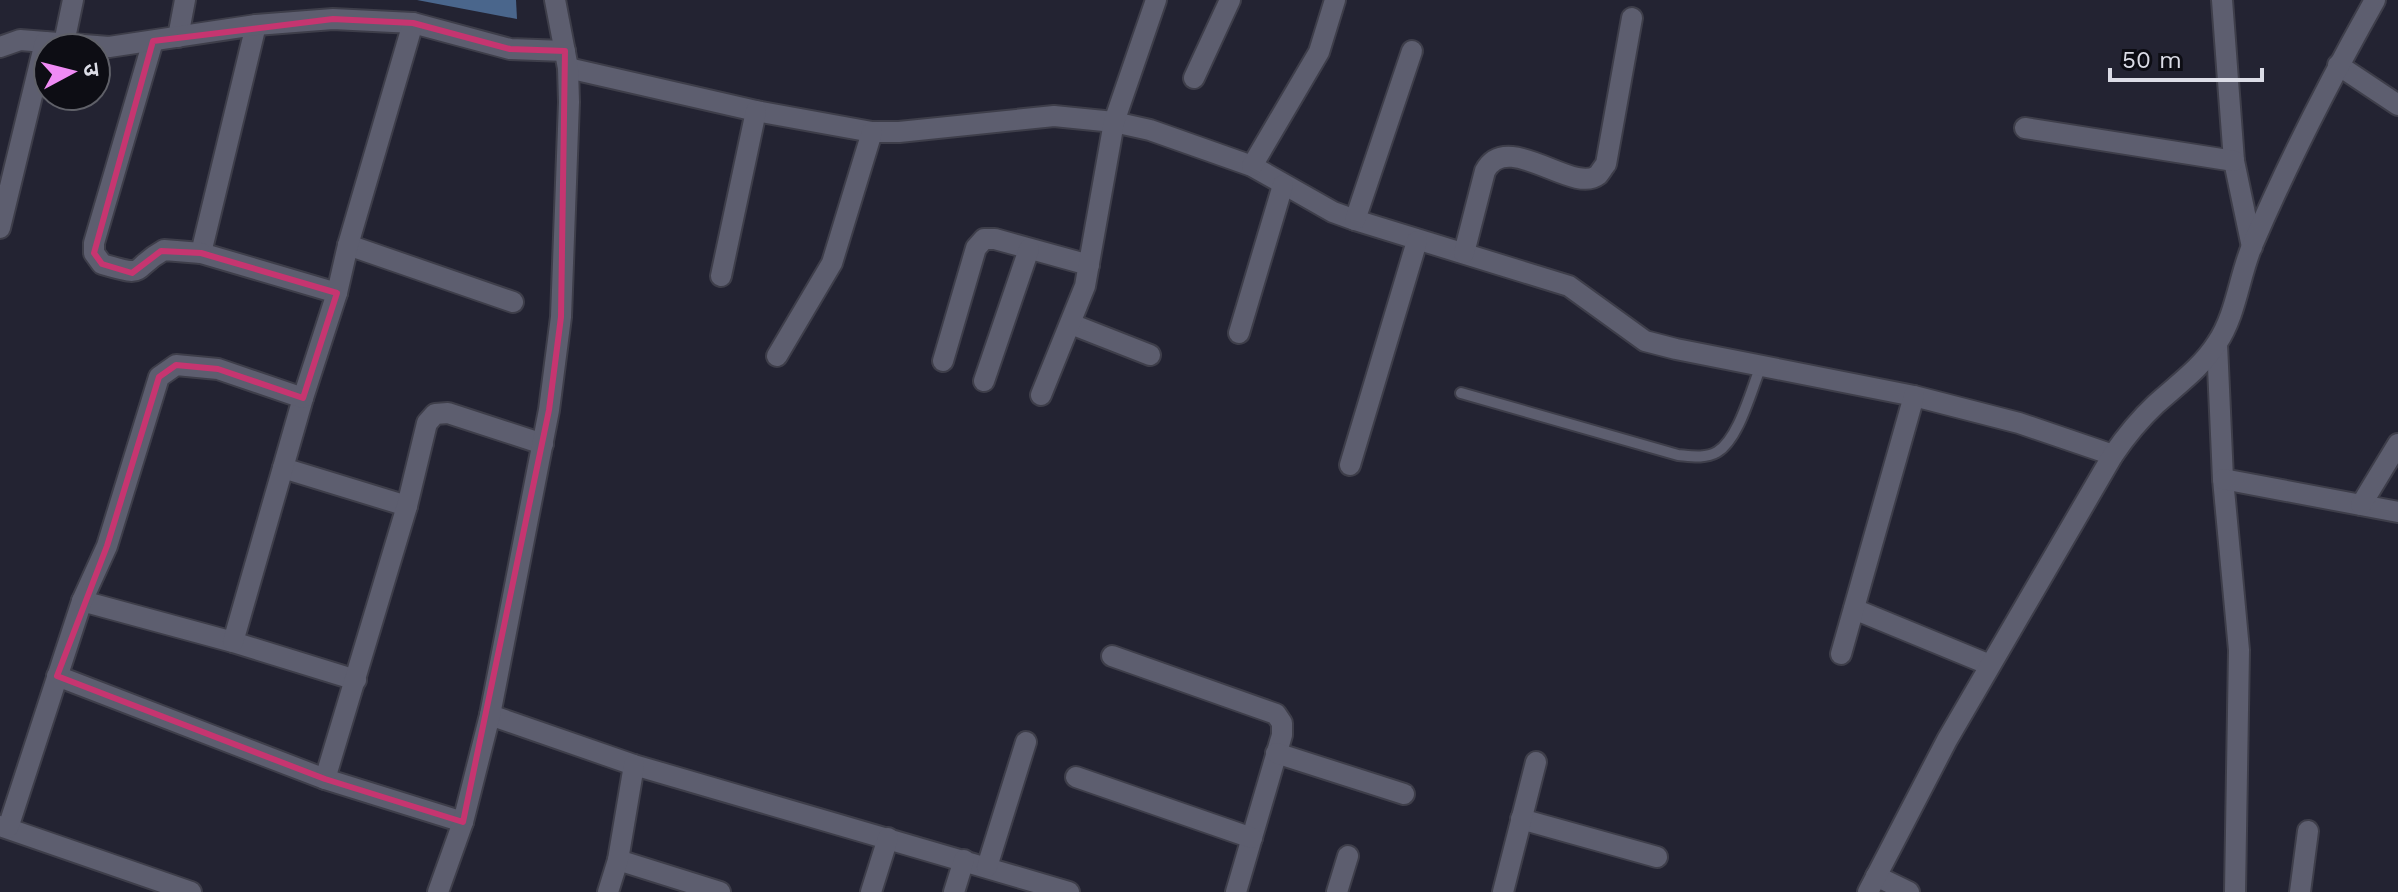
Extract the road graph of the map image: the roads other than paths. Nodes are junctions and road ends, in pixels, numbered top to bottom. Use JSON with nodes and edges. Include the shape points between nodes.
{"nodes":[{"id":1,"x":73,"y":0,"type":"edge"},
{"id":2,"x":185,"y":0,"type":"edge"},
{"id":3,"x":555,"y":0,"type":"edge"},
{"id":4,"x":1156,"y":0,"type":"edge"},
{"id":5,"x":1230,"y":0,"type":"edge"},
{"id":6,"x":1335,"y":0,"type":"edge"},
{"id":7,"x":2222,"y":0,"type":"edge"},
{"id":8,"x":2375,"y":0,"type":"edge"},
{"id":9,"x":1632,"y":18,"type":"dead end"},
{"id":10,"x":413,"y":23,"type":"junction"},
{"id":11,"x":256,"y":25,"type":"junction"},
{"id":12,"x":60,"y":32,"type":"edge"},
{"id":13,"x":178,"y":37,"type":"junction"},
{"id":14,"x":32,"y":41,"type":"edge"},
{"id":15,"x":153,"y":41,"type":"junction"},
{"id":16,"x":0,"y":47,"type":"edge"},
{"id":17,"x":112,"y":47,"type":"edge"},
{"id":18,"x":1412,"y":51,"type":"dead end"},
{"id":19,"x":566,"y":60,"type":"junction"},
{"id":20,"x":2338,"y":65,"type":"junction"},
{"id":21,"x":1194,"y":78,"type":"dead end"},
{"id":22,"x":2398,"y":105,"type":"edge"},
{"id":23,"x":756,"y":111,"type":"junction"},
{"id":24,"x":34,"y":112,"type":"edge"},
{"id":25,"x":1114,"y":122,"type":"junction"},
{"id":26,"x":2025,"y":128,"type":"dead end"},
{"id":27,"x":872,"y":132,"type":"junction"},
{"id":28,"x":2234,"y":161,"type":"junction"},
{"id":29,"x":1252,"y":166,"type":"junction"},
{"id":30,"x":1283,"y":185,"type":"junction"},
{"id":31,"x":1355,"y":220,"type":"junction"},
{"id":32,"x":0,"y":228,"type":"edge"},
{"id":33,"x":1417,"y":241,"type":"junction"},
{"id":34,"x":348,"y":245,"type":"junction"},
{"id":35,"x":2252,"y":247,"type":"junction"},
{"id":36,"x":1029,"y":249,"type":"junction"},
{"id":37,"x":201,"y":253,"type":"junction"},
{"id":38,"x":1464,"y":253,"type":"junction"},
{"id":39,"x":1089,"y":265,"type":"junction"},
{"id":40,"x":721,"y":276,"type":"dead end"},
{"id":41,"x":337,"y":293,"type":"junction"},
{"id":42,"x":513,"y":302,"type":"dead end"},
{"id":43,"x":1071,"y":324,"type":"junction"},
{"id":44,"x":1239,"y":333,"type":"dead end"},
{"id":45,"x":2217,"y":344,"type":"junction"},
{"id":46,"x":1150,"y":355,"type":"dead end"},
{"id":47,"x":777,"y":356,"type":"dead end"},
{"id":48,"x":943,"y":361,"type":"dead end"},
{"id":49,"x":1761,"y":366,"type":"junction"},
{"id":50,"x":984,"y":381,"type":"dead end"},
{"id":51,"x":1461,"y":393,"type":"dead end"},
{"id":52,"x":1041,"y":395,"type":"dead end"},
{"id":53,"x":1914,"y":396,"type":"junction"},
{"id":54,"x":303,"y":398,"type":"junction"},
{"id":55,"x":543,"y":444,"type":"junction"},
{"id":56,"x":2398,"y":444,"type":"edge"},
{"id":57,"x":2113,"y":455,"type":"junction"},
{"id":58,"x":1350,"y":465,"type":"dead end"},
{"id":59,"x":283,"y":468,"type":"junction"},
{"id":60,"x":2223,"y":479,"type":"junction"},
{"id":61,"x":2361,"y":505,"type":"junction"},
{"id":62,"x":407,"y":506,"type":"junction"},
{"id":63,"x":2398,"y":512,"type":"edge"},
{"id":64,"x":82,"y":601,"type":"junction"},
{"id":65,"x":1854,"y":609,"type":"junction"},
{"id":66,"x":233,"y":642,"type":"junction"},
{"id":67,"x":1841,"y":654,"type":"dead end"},
{"id":68,"x":1112,"y":656,"type":"dead end"},
{"id":69,"x":1990,"y":665,"type":"junction"},
{"id":70,"x":57,"y":676,"type":"junction"},
{"id":71,"x":356,"y":680,"type":"junction"},
{"id":72,"x":490,"y":715,"type":"junction"},
{"id":73,"x":1026,"y":742,"type":"dead end"},
{"id":74,"x":1276,"y":753,"type":"junction"},
{"id":75,"x":1536,"y":762,"type":"dead end"},
{"id":76,"x":634,"y":765,"type":"junction"},
{"id":77,"x":1076,"y":777,"type":"dead end"},
{"id":78,"x":325,"y":779,"type":"junction"},
{"id":79,"x":1404,"y":794,"type":"dead end"},
{"id":80,"x":1521,"y":819,"type":"junction"},
{"id":81,"x":463,"y":822,"type":"junction"},
{"id":82,"x":4,"y":827,"type":"edge"},
{"id":83,"x":2308,"y":831,"type":"dead end"},
{"id":84,"x":888,"y":838,"type":"junction"},
{"id":85,"x":1252,"y":838,"type":"junction"},
{"id":86,"x":1348,"y":856,"type":"dead end"},
{"id":87,"x":1657,"y":857,"type":"dead end"},
{"id":88,"x":618,"y":860,"type":"junction"},
{"id":89,"x":964,"y":860,"type":"junction"},
{"id":90,"x":987,"y":867,"type":"junction"},
{"id":91,"x":1872,"y":884,"type":"edge"},
{"id":92,"x":1039,"y":887,"type":"edge"},
{"id":93,"x":191,"y":892,"type":"edge"},
{"id":94,"x":438,"y":892,"type":"edge"},
{"id":95,"x":608,"y":892,"type":"edge"},
{"id":96,"x":720,"y":892,"type":"edge"},
{"id":97,"x":871,"y":892,"type":"edge"},
{"id":98,"x":954,"y":892,"type":"edge"},
{"id":99,"x":1069,"y":892,"type":"edge"},
{"id":100,"x":1236,"y":892,"type":"edge"},
{"id":101,"x":1337,"y":892,"type":"edge"},
{"id":102,"x":1503,"y":892,"type":"edge"},
{"id":103,"x":1909,"y":892,"type":"edge"},
{"id":104,"x":2235,"y":892,"type":"edge"},
{"id":105,"x":2300,"y":892,"type":"edge"}],
"edges":[{"from":1,"to":12,"type":"street"},
{"from":2,"to":13,"type":"street"},
{"from":3,"to":19,"type":"street"},
{"from":4,"to":25,"type":"street"},
{"from":5,"to":21,"type":"street"},
{"from":6,"to":29,"type":"street","via":[[1319,52]]},
{"from":7,"to":28,"type":"street"},
{"from":8,"to":20,"type":"street"},
{"from":9,"to":38,"type":"street","via":[[1606,164],[1599,175],[1576,177],[1513,157],[1490,160]]},
{"from":10,"to":11,"type":"street","via":[[333,19]]},
{"from":10,"to":19,"type":"street"},
{"from":10,"to":34,"type":"street"},
{"from":11,"to":13,"type":"street"},
{"from":11,"to":37,"type":"street"},
{"from":13,"to":15,"type":"street"},
{"from":14,"to":16,"type":"street"},
{"from":15,"to":17,"type":"street"},
{"from":15,"to":37,"type":"street","via":[[94,253],[102,264],[132,273],[164,250]]},
{"from":18,"to":31,"type":"street"},
{"from":19,"to":23,"type":"street"},
{"from":19,"to":55,"type":"street","via":[[561,317]]},
{"from":20,"to":22,"type":"street"},
{"from":20,"to":35,"type":"street"},
{"from":23,"to":27,"type":"street"},
{"from":23,"to":40,"type":"street"},
{"from":24,"to":32,"type":"street"},
{"from":25,"to":27,"type":"street","via":[[1054,116]]},
{"from":25,"to":29,"type":"street"},
{"from":25,"to":39,"type":"street"},
{"from":26,"to":28,"type":"street"},
{"from":27,"to":47,"type":"street","via":[[832,263]]},
{"from":28,"to":35,"type":"street"},
{"from":29,"to":30,"type":"street"},
{"from":30,"to":31,"type":"street"},
{"from":30,"to":44,"type":"street"},
{"from":31,"to":33,"type":"street"},
{"from":33,"to":38,"type":"street"},
{"from":33,"to":58,"type":"street"},
{"from":34,"to":41,"type":"street"},
{"from":34,"to":42,"type":"street"},
{"from":35,"to":45,"type":"street"},
{"from":36,"to":39,"type":"street"},
{"from":36,"to":48,"type":"street","via":[[995,239],[984,239],[976,248]]},
{"from":36,"to":50,"type":"street"},
{"from":37,"to":41,"type":"street"},
{"from":38,"to":49,"type":"street","via":[[1569,286],[1645,341]]},
{"from":39,"to":43,"type":"street"},
{"from":41,"to":54,"type":"street"},
{"from":43,"to":46,"type":"street"},
{"from":43,"to":52,"type":"street"},
{"from":45,"to":57,"type":"street","via":[[2129,431]]},
{"from":45,"to":60,"type":"street"},
{"from":49,"to":51,"type":"lane","via":[[1733,436],[1717,452],[1701,457]]},
{"from":49,"to":53,"type":"street"},
{"from":53,"to":57,"type":"street"},
{"from":53,"to":65,"type":"street"},
{"from":54,"to":59,"type":"street"},
{"from":54,"to":64,"type":"street","via":[[218,369],[176,365],[159,377],[107,546]]},
{"from":55,"to":62,"type":"street","via":[[448,413],[435,414],[427,423]]},
{"from":55,"to":72,"type":"street"},
{"from":56,"to":61,"type":"street"},
{"from":57,"to":69,"type":"street"},
{"from":59,"to":62,"type":"street"},
{"from":59,"to":66,"type":"street"},
{"from":60,"to":61,"type":"street"},
{"from":60,"to":104,"type":"street","via":[[2239,650]]},
{"from":61,"to":63,"type":"street"},
{"from":62,"to":71,"type":"street"},
{"from":64,"to":66,"type":"street"},
{"from":64,"to":70,"type":"street"},
{"from":65,"to":67,"type":"street"},
{"from":65,"to":69,"type":"street"},
{"from":66,"to":71,"type":"street"},
{"from":68,"to":74,"type":"street","via":[[1276,714],[1282,723]]},
{"from":69,"to":91,"type":"street"},
{"from":70,"to":78,"type":"street"},
{"from":70,"to":82,"type":"street"},
{"from":71,"to":78,"type":"street"},
{"from":72,"to":76,"type":"street"},
{"from":72,"to":81,"type":"street"},
{"from":73,"to":90,"type":"street"},
{"from":74,"to":79,"type":"street"},
{"from":74,"to":85,"type":"street"},
{"from":75,"to":80,"type":"street"},
{"from":76,"to":84,"type":"street"},
{"from":76,"to":88,"type":"street"},
{"from":77,"to":85,"type":"street"},
{"from":78,"to":81,"type":"street"},
{"from":80,"to":87,"type":"street"},
{"from":80,"to":102,"type":"street"},
{"from":81,"to":94,"type":"street"},
{"from":82,"to":93,"type":"street"},
{"from":83,"to":105,"type":"street"},
{"from":84,"to":89,"type":"street"},
{"from":84,"to":97,"type":"street"},
{"from":85,"to":100,"type":"street"},
{"from":86,"to":101,"type":"street"},
{"from":88,"to":95,"type":"street"},
{"from":88,"to":96,"type":"street"},
{"from":89,"to":90,"type":"street"},
{"from":89,"to":98,"type":"street"},
{"from":90,"to":92,"type":"street"},
{"from":91,"to":103,"type":"street"},
{"from":92,"to":99,"type":"street"}]}
